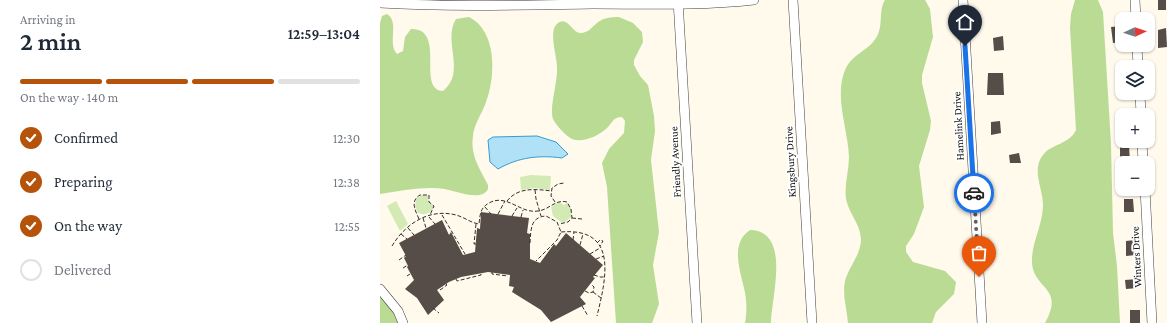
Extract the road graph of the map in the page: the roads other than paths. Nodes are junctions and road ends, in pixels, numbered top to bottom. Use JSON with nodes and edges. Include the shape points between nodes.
{"nodes":[{"id":1,"x":754,"y":0,"type":"edge"},
{"id":2,"x":793,"y":0,"type":"edge"},
{"id":3,"x":963,"y":0,"type":"edge"},
{"id":4,"x":1135,"y":0,"type":"edge"},
{"id":5,"x":380,"y":2,"type":"edge"},
{"id":6,"x":678,"y":2,"type":"edge"},
{"id":7,"x":1136,"y":12,"type":"edge"},
{"id":8,"x":1145,"y":196,"type":"edge"},
{"id":9,"x":380,"y":289,"type":"edge"},
{"id":10,"x":403,"y":323,"type":"edge"},
{"id":11,"x":696,"y":323,"type":"edge"},
{"id":12,"x":812,"y":323,"type":"edge"},
{"id":13,"x":982,"y":323,"type":"edge"},
{"id":14,"x":1152,"y":323,"type":"edge"}],
"edges":[{"from":1,"to":6,"type":"street"},
{"from":2,"to":12,"type":"street","name":"Kingsbury Drive"},
{"from":3,"to":13,"type":"street","name":"Hamelink Drive"},
{"from":4,"to":7,"type":"street"},
{"from":5,"to":6,"type":"street","via":[[436,6]]},
{"from":6,"to":11,"type":"street","name":"Friendly Avenue"},
{"from":8,"to":14,"type":"street","name":"Winters Drive"},
{"from":9,"to":10,"type":"street","via":[[398,311]]}]}
